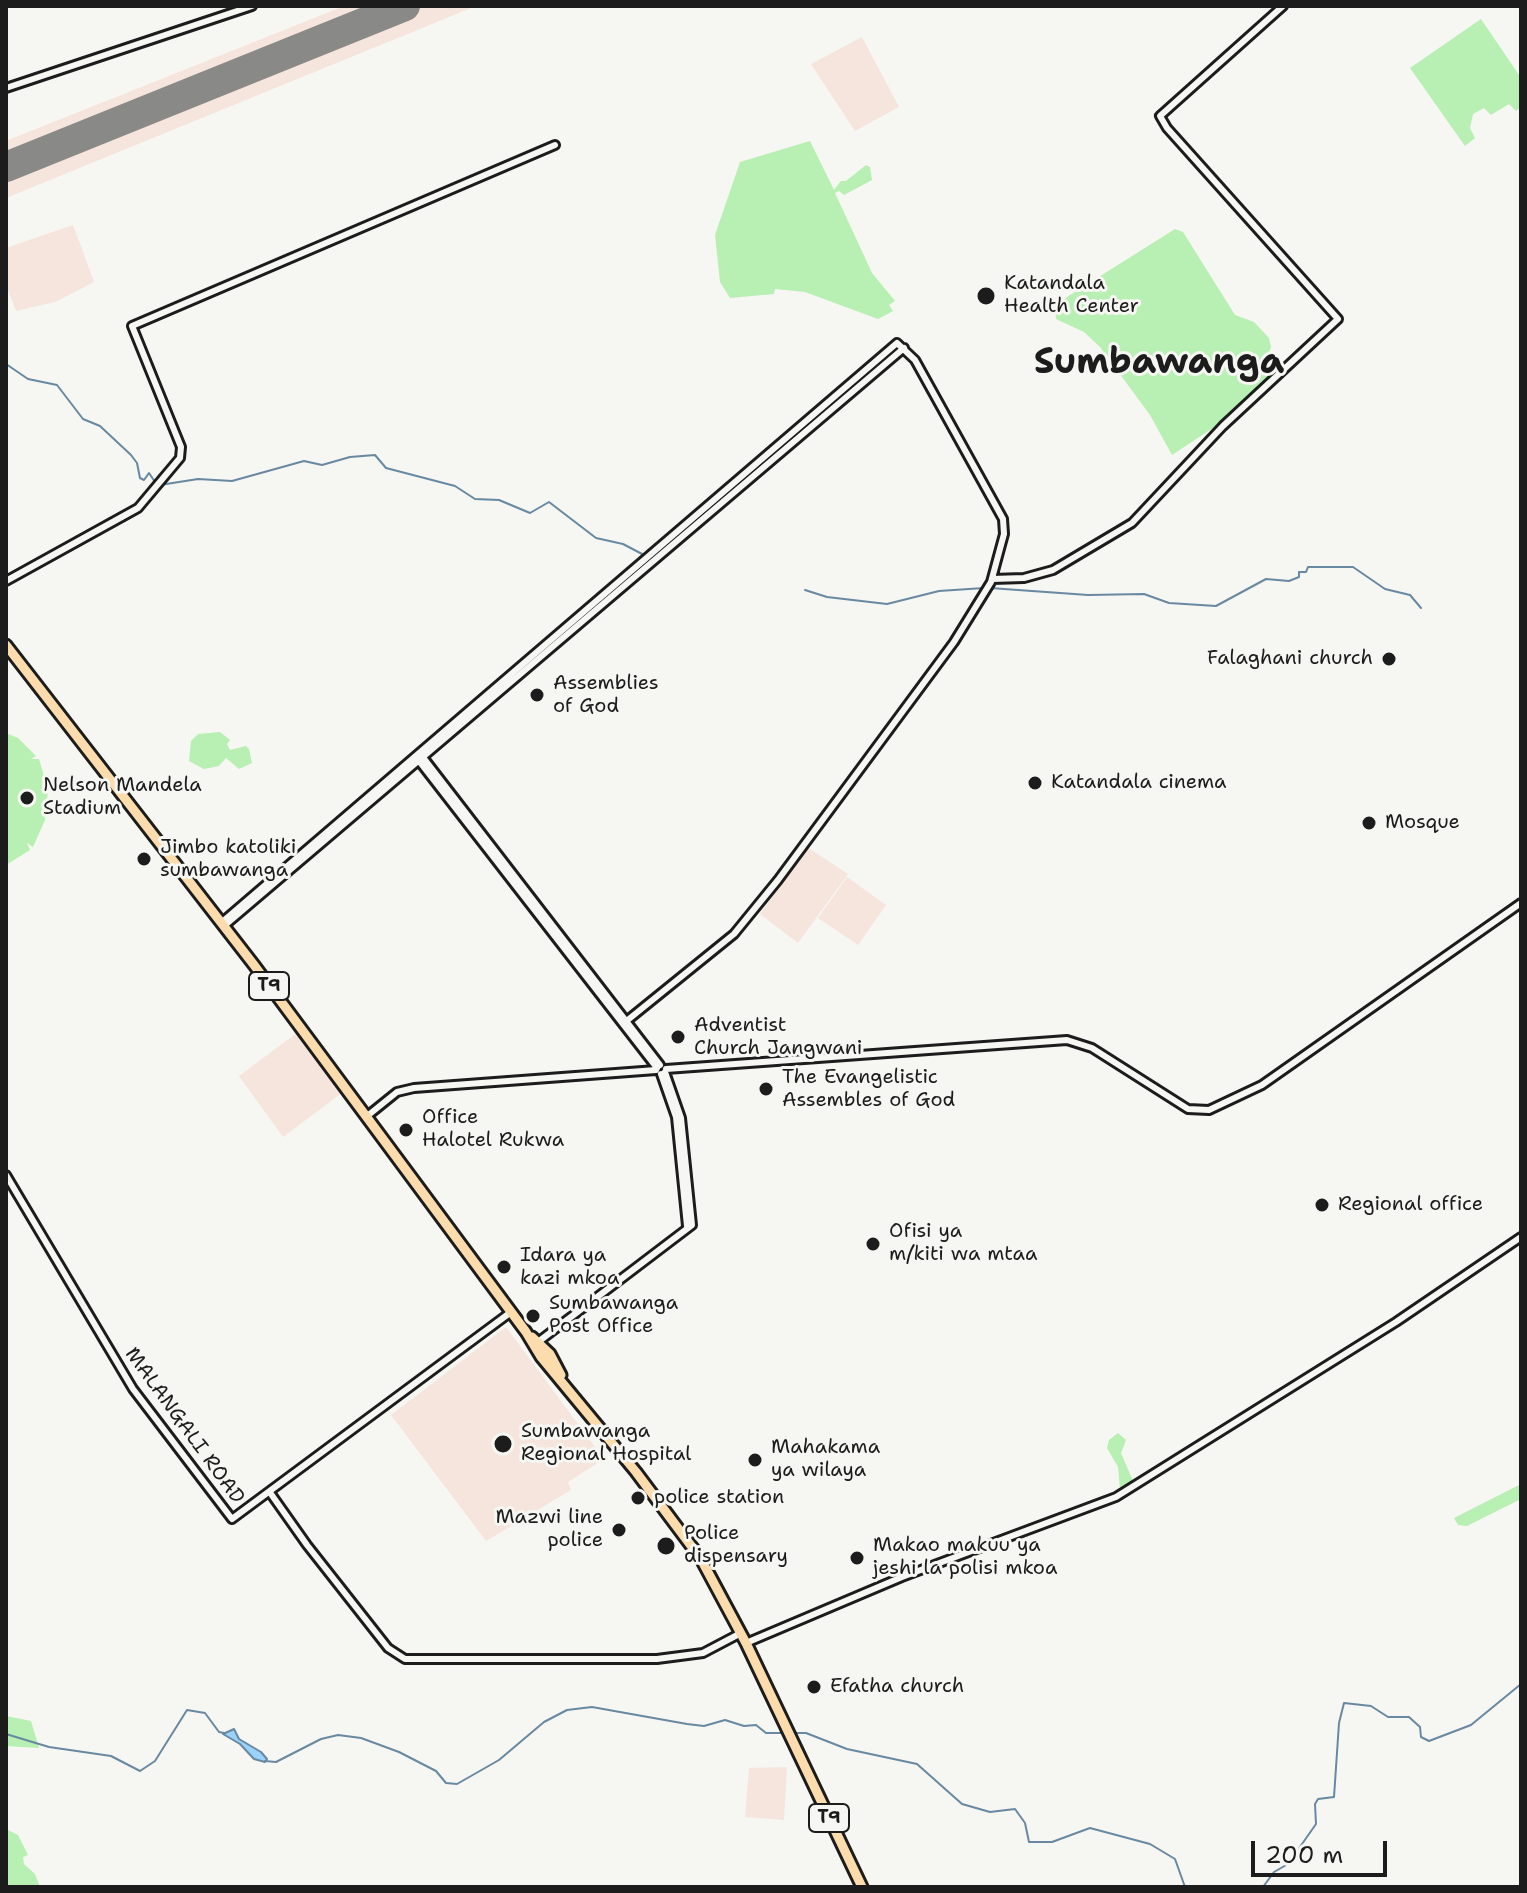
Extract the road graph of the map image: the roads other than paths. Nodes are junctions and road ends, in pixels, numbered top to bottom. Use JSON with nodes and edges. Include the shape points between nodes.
{"nodes":[{"id":1,"x":252,"y":6,"type":"edge"},
{"id":2,"x":1283,"y":6,"type":"edge"},
{"id":3,"x":6,"y":88,"type":"edge"},
{"id":4,"x":555,"y":145,"type":"dead end"},
{"id":5,"x":6,"y":581,"type":"edge"},
{"id":6,"x":989,"y":585,"type":"junction"},
{"id":7,"x":6,"y":645,"type":"edge"},
{"id":8,"x":420,"y":757,"type":"junction"},
{"id":9,"x":1521,"y":903,"type":"edge"},
{"id":10,"x":222,"y":925,"type":"junction"},
{"id":11,"x":626,"y":1021,"type":"junction"},
{"id":12,"x":661,"y":1070,"type":"junction"},
{"id":13,"x":366,"y":1117,"type":"junction"},
{"id":14,"x":6,"y":1175,"type":"edge"},
{"id":15,"x":1521,"y":1237,"type":"edge"},
{"id":16,"x":511,"y":1312,"type":"junction"},
{"id":17,"x":544,"y":1352,"type":"junction"},
{"id":18,"x":271,"y":1494,"type":"junction"},
{"id":19,"x":741,"y":1633,"type":"junction"},
{"id":20,"x":746,"y":1643,"type":"junction"},
{"id":21,"x":862,"y":1887,"type":"edge"}],
"edges":[{"from":1,"to":3,"type":"street"},
{"from":2,"to":6,"type":"street","via":[[1160,116],[1335,313],[1336,323],[1223,426],[1132,523],[1053,570]]},
{"from":4,"to":5,"type":"street","via":[[132,326],[183,452],[146,502],[130,514]]},
{"from":6,"to":8,"type":"street","via":[[1004,534],[1003,519],[915,360],[900,346]]},
{"from":6,"to":11,"type":"street","via":[[954,642],[734,934]]},
{"from":7,"to":10,"type":"highway","number":"T9"},
{"from":8,"to":10,"type":"street"},
{"from":8,"to":11,"type":"street"},
{"from":9,"to":12,"type":"street","via":[[1262,1085],[1209,1110],[1188,1109],[1092,1048],[1067,1040]]},
{"from":10,"to":13,"type":"highway","number":"T9"},
{"from":11,"to":12,"type":"street"},
{"from":12,"to":13,"type":"street","via":[[414,1088],[397,1092]]},
{"from":12,"to":17,"type":"street","via":[[676,1117],[690,1225]]},
{"from":13,"to":16,"type":"highway","number":"T9"},
{"from":14,"to":18,"type":"street","name":"MALANGALI ROAD","via":[[133,1389],[223,1512],[232,1519]]},
{"from":15,"to":20,"type":"street","via":[[1384,1330],[1116,1497],[902,1577]]},
{"from":16,"to":17,"type":"highway","number":"T9"},
{"from":16,"to":18,"type":"street","name":"MALANGALI ROAD"},
{"from":17,"to":19,"type":"highway","number":"T9","via":[[701,1559]]},
{"from":18,"to":19,"type":"street","via":[[388,1648],[405,1659],[657,1659],[703,1653]]},
{"from":19,"to":20,"type":"highway","number":"T9"},
{"from":20,"to":21,"type":"highway","number":"T9"}]}
